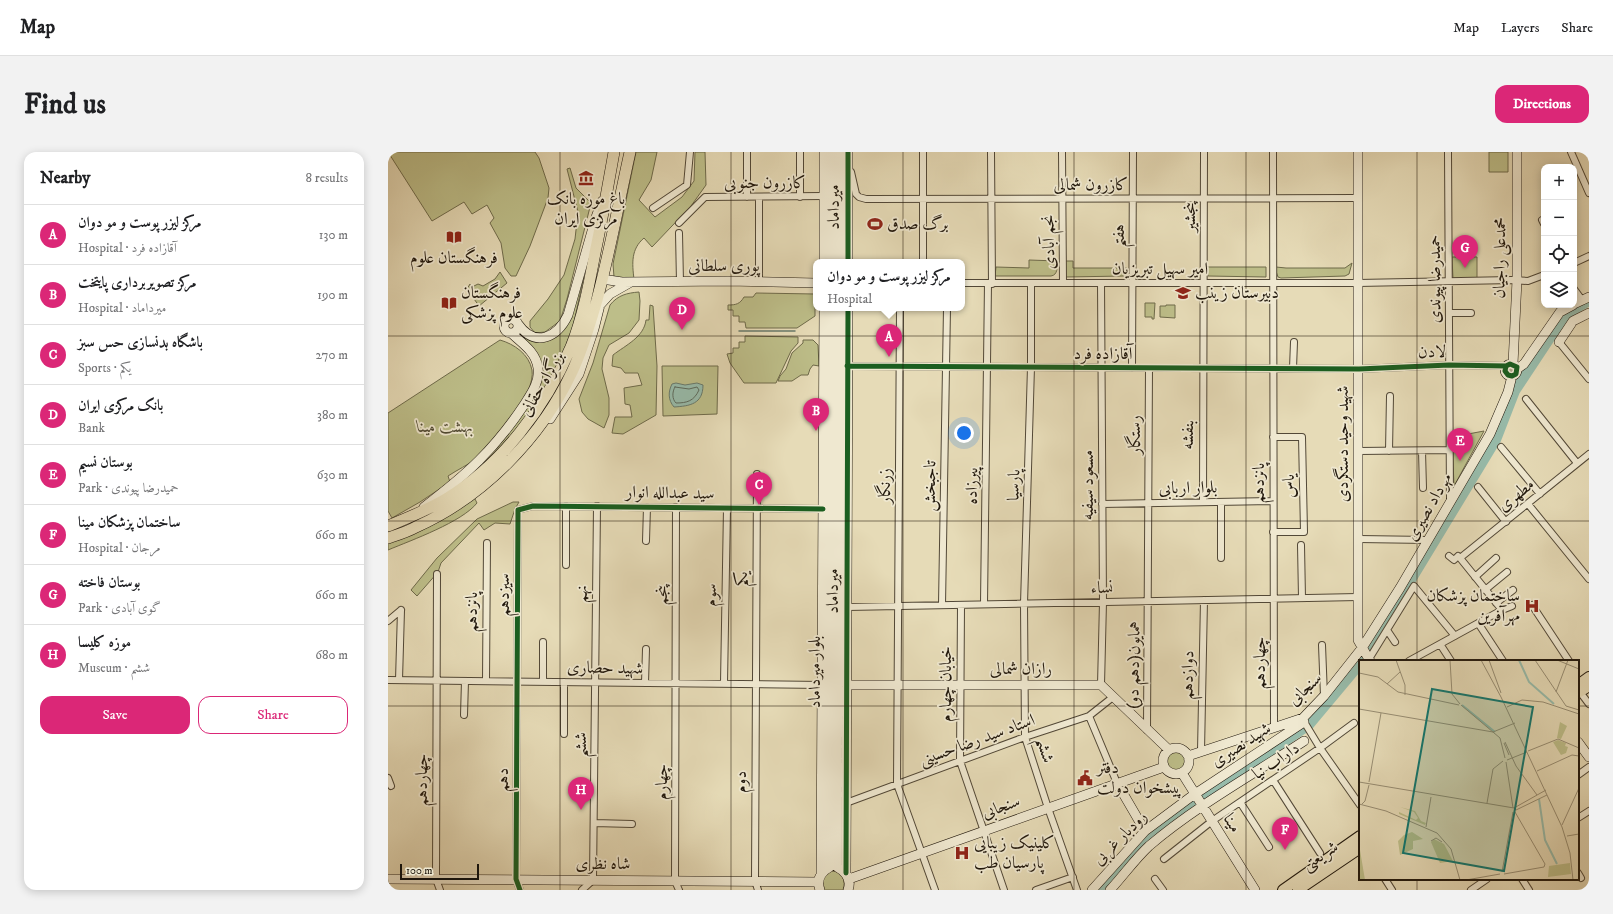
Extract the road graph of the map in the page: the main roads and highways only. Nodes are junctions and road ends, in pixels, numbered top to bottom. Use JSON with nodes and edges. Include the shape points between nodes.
{"nodes":[{"id":1,"x":614,"y":152,"type":"edge"},
{"id":2,"x":630,"y":152,"type":"edge"},
{"id":3,"x":824,"y":152,"type":"edge"},
{"id":4,"x":833,"y":152,"type":"edge"},
{"id":5,"x":840,"y":152,"type":"edge"},
{"id":6,"x":848,"y":152,"type":"edge"},
{"id":7,"x":1358,"y":152,"type":"edge"},
{"id":8,"x":1514,"y":152,"type":"edge"},
{"id":9,"x":1517,"y":152,"type":"edge"},
{"id":10,"x":609,"y":183,"type":"junction"},
{"id":11,"x":824,"y":259,"type":"edge"},
{"id":12,"x":833,"y":259,"type":"edge"},
{"id":13,"x":839,"y":259,"type":"edge"},
{"id":14,"x":848,"y":259,"type":"edge"},
{"id":15,"x":602,"y":279,"type":"junction"},
{"id":16,"x":1515,"y":280,"type":"junction"},
{"id":17,"x":631,"y":282,"type":"junction"},
{"id":18,"x":813,"y":283,"type":"edge"},
{"id":19,"x":1579,"y":301,"type":"edge"},
{"id":20,"x":824,"y":311,"type":"edge"},
{"id":21,"x":832,"y":311,"type":"edge"},
{"id":22,"x":839,"y":311,"type":"edge"},
{"id":23,"x":848,"y":311,"type":"edge"},
{"id":24,"x":1589,"y":313,"type":"edge"},
{"id":25,"x":1559,"y":342,"type":"road end"},
{"id":26,"x":1512,"y":368,"type":"junction"},
{"id":27,"x":847,"y":410,"type":"junction"},
{"id":28,"x":838,"y":426,"type":"junction"},
{"id":29,"x":510,"y":460,"type":"junction"},
{"id":30,"x":411,"y":516,"type":"junction"},
{"id":31,"x":388,"y":526,"type":"edge"},
{"id":32,"x":388,"y":538,"type":"edge"},
{"id":33,"x":1366,"y":655,"type":"edge"},
{"id":34,"x":1359,"y":662,"type":"edge"},
{"id":35,"x":847,"y":685,"type":"junction"},
{"id":36,"x":1303,"y":720,"type":"junction"},
{"id":37,"x":1304,"y":741,"type":"dead end"},
{"id":38,"x":1579,"y":743,"type":"edge"},
{"id":39,"x":1169,"y":750,"type":"junction"},
{"id":40,"x":1188,"y":756,"type":"junction"},
{"id":41,"x":1589,"y":757,"type":"edge"},
{"id":42,"x":1164,"y":767,"type":"junction"},
{"id":43,"x":1180,"y":773,"type":"junction"},
{"id":44,"x":1117,"y":783,"type":"junction"},
{"id":45,"x":1194,"y":795,"type":"junction"},
{"id":46,"x":1203,"y":806,"type":"junction"},
{"id":47,"x":1145,"y":831,"type":"junction"},
{"id":48,"x":1359,"y":837,"type":"edge"},
{"id":49,"x":1359,"y":849,"type":"edge"},
{"id":50,"x":833,"y":867,"type":"junction"},
{"id":51,"x":388,"y":879,"type":"edge"},
{"id":52,"x":820,"y":882,"type":"edge"},
{"id":53,"x":849,"y":884,"type":"edge"},
{"id":54,"x":756,"y":886,"type":"edge"},
{"id":55,"x":1092,"y":890,"type":"edge"},
{"id":56,"x":1110,"y":890,"type":"edge"},
{"id":57,"x":1255,"y":890,"type":"edge"},
{"id":58,"x":1283,"y":890,"type":"edge"},
{"id":59,"x":1298,"y":890,"type":"edge"}],
"edges":[{"from":1,"to":10,"type":"highway","name":"بزرگراه حقانی"},
{"from":2,"to":15,"type":"highway","name":"بزرگراه حقانی"},
{"from":3,"to":11,"type":"main road","name":"میرداماد"},
{"from":4,"to":12,"type":"main road"},
{"from":5,"to":13,"type":"main road"},
{"from":6,"to":14,"type":"main road","name":"میرداماد"},
{"from":7,"to":33,"type":"main road","name":"شهید وحید دستگردی","via":[[1358,640]]},
{"from":8,"to":16,"type":"main road","name":"محمدعلی راجیان"},
{"from":9,"to":16,"type":"main road","name":"محمدعلی راجیان"},
{"from":10,"to":30,"type":"highway","name":"بزرگراه حقانی","via":[[586,300],[571,346],[553,386],[503,453],[472,481],[445,500]]},
{"from":10,"to":30,"type":"main road","via":[[596,216],[565,321],[555,333],[541,338],[528,334],[518,324],[517,331],[510,333],[528,347],[536,360],[539,374],[533,390],[508,429],[480,460],[454,484]]},
{"from":15,"to":17,"type":"main road","name":"پوری سلطانی"},
{"from":15,"to":29,"type":"highway","name":"بزرگراه حقانی","via":[[589,329],[572,372],[546,416]]},
{"from":16,"to":26,"type":"main road","name":"محمدعلی راجیان"},
{"from":17,"to":18,"type":"main road","name":"پوری سلطانی"},
{"from":17,"to":29,"type":"main road","via":[[610,294],[600,305],[579,374],[539,435],[530,446]]},
{"from":19,"to":26,"type":"main road","via":[[1560,312],[1524,364]]},
{"from":20,"to":52,"type":"main road","name":"میرداماد"},
{"from":21,"to":50,"type":"main road","name":"بلوار میرداماد"},
{"from":22,"to":28,"type":"main road","name":"بلوار میرداماد"},
{"from":23,"to":27,"type":"main road","name":"میرداماد"},
{"from":24,"to":25,"type":"main road","via":[[1573,321]]},
{"from":26,"to":33,"type":"main road","name":"مهرداد نصیری","via":[[1508,392],[1490,434],[1400,588]]},
{"from":27,"to":28,"type":"main road"},
{"from":27,"to":35,"type":"main road","name":"میرداماد"},
{"from":28,"to":50,"type":"main road","name":"بلوار میرداماد"},
{"from":29,"to":32,"type":"highway","name":"بزرگراه حقانی","via":[[478,489],[450,509],[416,528]]},
{"from":30,"to":31,"type":"highway","name":"بزرگراه حقانی"},
{"from":34,"to":36,"type":"main road","name":"سنجابی"},
{"from":35,"to":39,"type":"main road","name":"رازان شمالی","via":[[1101,685]]},
{"from":35,"to":53,"type":"main road","name":"میرداماد","via":[[846,803]]},
{"from":36,"to":40,"type":"main road","name":"سنجابی"},
{"from":36,"to":45,"type":"main road","name":"شهید نصیری"},
{"from":37,"to":46,"type":"main road","name":"شهید نصیری"},
{"from":38,"to":41,"type":"main road"},
{"from":39,"to":40,"type":"main road","via":[[1182,749]]},
{"from":39,"to":42,"type":"main road","via":[[1163,759]]},
{"from":40,"to":43,"type":"main road","via":[[1187,767]]},
{"from":42,"to":43,"type":"main road","via":[[1168,772]]},
{"from":42,"to":44,"type":"main road","name":"سنجابی"},
{"from":43,"to":45,"type":"main road","name":"مینا"},
{"from":44,"to":47,"type":"main road"},
{"from":44,"to":53,"type":"main road","name":"سنجابی","via":[[921,852]]},
{"from":45,"to":46,"type":"main road","name":"مینا"},
{"from":45,"to":47,"type":"main road","name":"رودبار غربی"},
{"from":46,"to":56,"type":"main road","name":"شهید نصیری","via":[[1148,847]]},
{"from":46,"to":57,"type":"main road","name":"مینا"},
{"from":47,"to":55,"type":"main road","name":"رودبار غربی"},
{"from":48,"to":58,"type":"main road","name":"شریعتی"},
{"from":49,"to":59,"type":"main road","name":"شریعتی"},
{"from":50,"to":52,"type":"main road"},
{"from":50,"to":53,"type":"main road"},
{"from":51,"to":54,"type":"main road","name":"شاه نظری","via":[[676,881]]},
{"from":52,"to":54,"type":"main road","name":"شاه نظری"}]}
